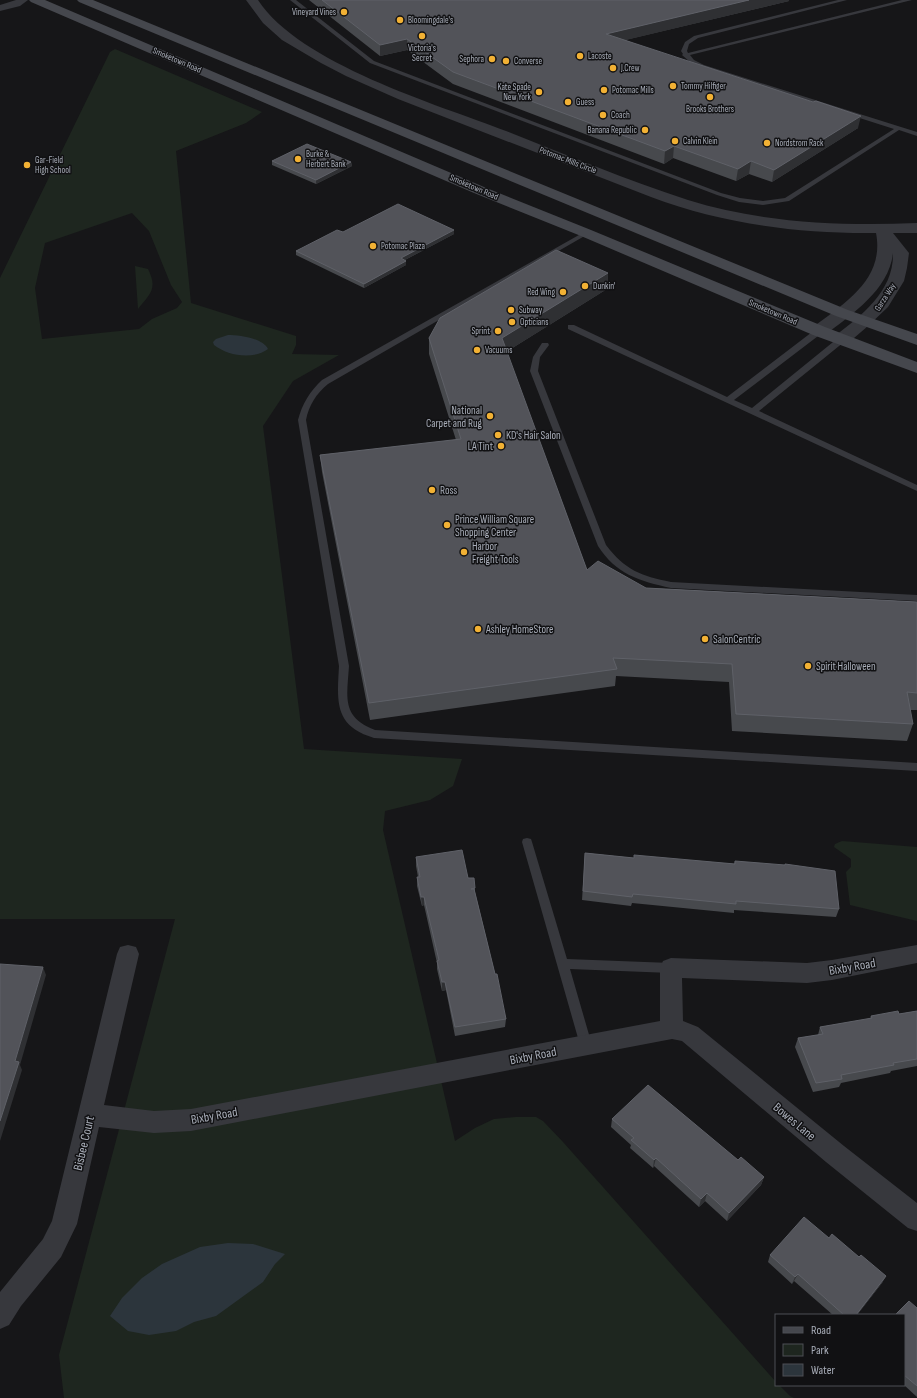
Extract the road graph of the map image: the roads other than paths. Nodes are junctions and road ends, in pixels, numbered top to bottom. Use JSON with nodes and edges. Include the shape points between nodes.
{"nodes":[{"id":1,"x":23,"y":0,"type":"edge"},
{"id":2,"x":35,"y":0,"type":"edge"},
{"id":3,"x":83,"y":0,"type":"edge"},
{"id":4,"x":252,"y":0,"type":"edge"},
{"id":5,"x":293,"y":0,"type":"edge"},
{"id":6,"x":844,"y":0,"type":"edge"},
{"id":7,"x":909,"y":0,"type":"edge"},
{"id":8,"x":0,"y":8,"type":"edge"},
{"id":9,"x":686,"y":55,"type":"junction"},
{"id":10,"x":346,"y":109,"type":"junction"},
{"id":11,"x":320,"y":121,"type":"junction"},
{"id":12,"x":899,"y":128,"type":"junction"},
{"id":13,"x":917,"y":134,"type":"edge"},
{"id":14,"x":917,"y":228,"type":"edge"},
{"id":15,"x":837,"y":229,"type":"junction"},
{"id":16,"x":883,"y":230,"type":"junction"},
{"id":17,"x":586,"y":233,"type":"junction"},
{"id":18,"x":917,"y":236,"type":"edge"},
{"id":19,"x":875,"y":250,"type":"junction"},
{"id":20,"x":901,"y":253,"type":"junction"},
{"id":21,"x":842,"y":313,"type":"junction"},
{"id":22,"x":864,"y":322,"type":"junction"},
{"id":23,"x":571,"y":328,"type":"dead end"},
{"id":24,"x":819,"y":332,"type":"junction"},
{"id":25,"x":841,"y":340,"type":"junction"},
{"id":26,"x":917,"y":340,"type":"edge"},
{"id":27,"x":545,"y":345,"type":"dead end"},
{"id":28,"x":917,"y":368,"type":"edge"},
{"id":29,"x":728,"y":400,"type":"junction"},
{"id":30,"x":753,"y":412,"type":"junction"},
{"id":31,"x":917,"y":488,"type":"edge"},
{"id":32,"x":917,"y":598,"type":"edge"},
{"id":33,"x":917,"y":767,"type":"edge"},
{"id":34,"x":527,"y":842,"type":"dead end"},
{"id":35,"x":128,"y":954,"type":"dead end"},
{"id":36,"x":917,"y":954,"type":"edge"},
{"id":37,"x":563,"y":964,"type":"junction"},
{"id":38,"x":671,"y":968,"type":"junction"},
{"id":39,"x":672,"y":1029,"type":"junction"},
{"id":40,"x":586,"y":1045,"type":"junction"},
{"id":41,"x":90,"y":1115,"type":"junction"},
{"id":42,"x":917,"y":1218,"type":"edge"},
{"id":43,"x":0,"y":1316,"type":"edge"}],
"edges":[{"from":1,"to":8,"type":"street"},
{"from":2,"to":11,"type":"main road","name":"Smoketown Road"},
{"from":3,"to":10,"type":"main road","name":"Smoketown Road"},
{"from":4,"to":15,"type":"street","name":"Potomac Mills Circle","via":[[277,30],[322,59],[395,92],[538,149],[670,200],[698,208],[754,220]]},
{"from":5,"to":12,"type":"lane","via":[[372,62],[739,200],[763,203],[787,200]]},
{"from":6,"to":9,"type":"lane","via":[[696,37],[685,46]]},
{"from":7,"to":9,"type":"lane"},
{"from":9,"to":12,"type":"lane","via":[[702,66]]},
{"from":10,"to":11,"type":"main road"},
{"from":10,"to":21,"type":"main road","name":"Smoketown Road"},
{"from":11,"to":17,"type":"main road","name":"Smoketown Road"},
{"from":12,"to":13,"type":"lane"},
{"from":14,"to":16,"type":"street","name":"Potomac Mills Circle"},
{"from":15,"to":16,"type":"street","name":"Potomac Mills Circle"},
{"from":15,"to":19,"type":"street","via":[[856,237]]},
{"from":16,"to":19,"type":"street","name":"Garza Way","via":[[886,246]]},
{"from":16,"to":20,"type":"street"},
{"from":17,"to":24,"type":"main road","name":"Smoketown Road"},
{"from":17,"to":33,"type":"lane","via":[[325,382],[314,391],[307,402],[302,420],[344,666],[344,713],[351,724],[362,731],[374,734]]},
{"from":18,"to":20,"type":"street"},
{"from":19,"to":21,"type":"street","name":"Garza Way","via":[[878,274],[863,295]]},
{"from":20,"to":22,"type":"street","name":"Garza Way","via":[[893,288],[879,308]]},
{"from":21,"to":22,"type":"main road","name":"Smoketown Road"},
{"from":21,"to":24,"type":"street","name":"Garza Way"},
{"from":22,"to":25,"type":"street","name":"Garza Way"},
{"from":22,"to":26,"type":"main road","name":"Smoketown Road"},
{"from":23,"to":29,"type":"lane"},
{"from":24,"to":25,"type":"main road","name":"Smoketown Road"},
{"from":24,"to":29,"type":"lane"},
{"from":25,"to":28,"type":"main road","name":"Smoketown Road"},
{"from":25,"to":30,"type":"lane"},
{"from":27,"to":32,"type":"lane","via":[[535,360],[534,371],[602,546],[616,563],[650,581],[671,585]]},
{"from":29,"to":30,"type":"lane"},
{"from":30,"to":31,"type":"lane"},
{"from":34,"to":37,"type":"lane"},
{"from":35,"to":41,"type":"street","name":"Bisbee Court"},
{"from":36,"to":38,"type":"street","name":"Bixby Road","via":[[807,973]]},
{"from":37,"to":38,"type":"lane"},
{"from":37,"to":40,"type":"lane"},
{"from":38,"to":39,"type":"street"},
{"from":39,"to":40,"type":"street","name":"Bixby Road"},
{"from":39,"to":42,"type":"street","name":"Bowes Lane","via":[[690,1034]]},
{"from":40,"to":41,"type":"street","name":"Bixby Road","via":[[191,1120],[154,1122]]},
{"from":41,"to":43,"type":"street","name":"Bisbee Court","via":[[64,1224],[58,1238]]}]}
